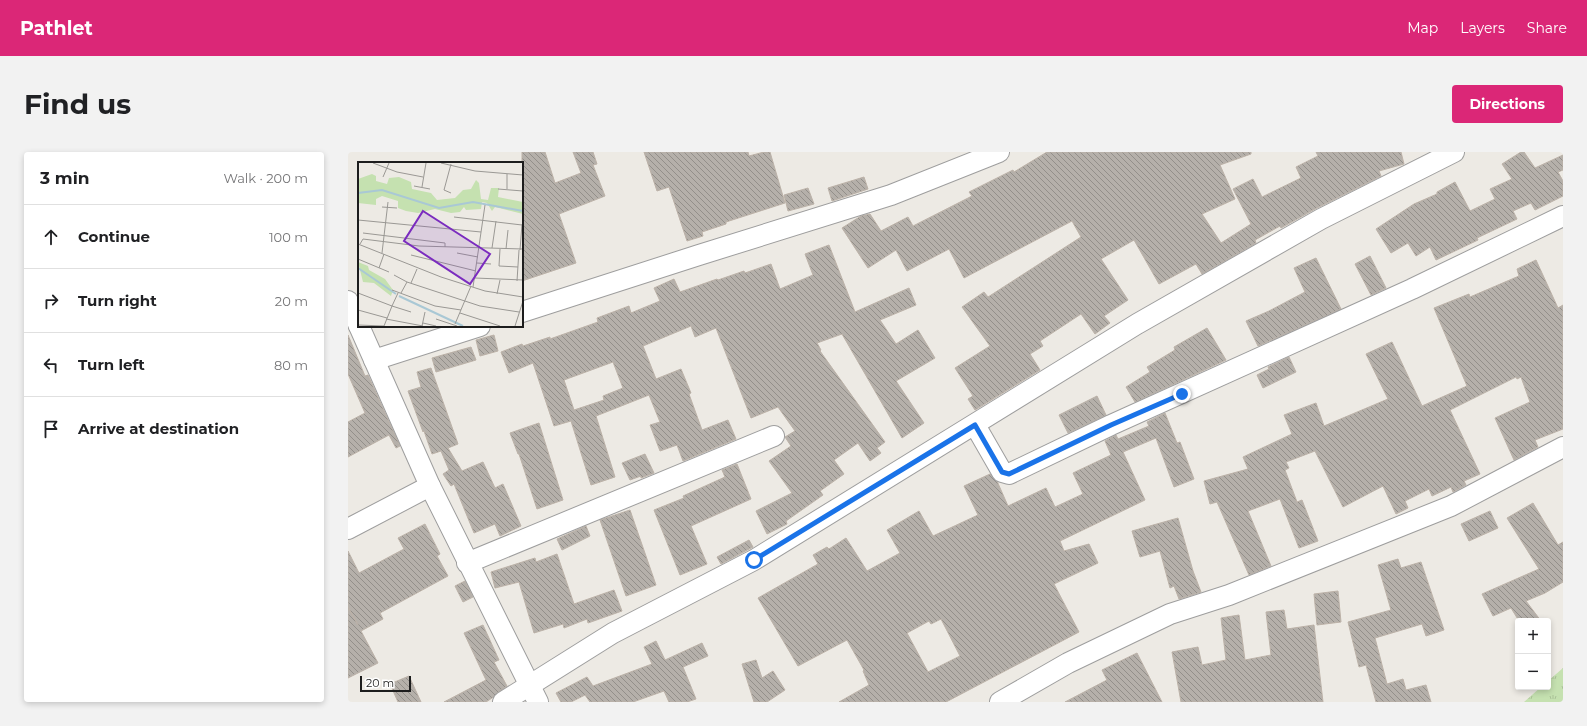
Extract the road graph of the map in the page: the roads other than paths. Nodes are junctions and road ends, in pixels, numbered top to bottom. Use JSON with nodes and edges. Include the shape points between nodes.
{"nodes":[{"id":1,"x":999,"y":152,"type":"edge"},
{"id":2,"x":1454,"y":152,"type":"edge"},
{"id":3,"x":1563,"y":216,"type":"edge"},
{"id":4,"x":348,"y":301,"type":"edge"},
{"id":5,"x":523,"y":312,"type":"edge"},
{"id":6,"x":358,"y":324,"type":"edge"},
{"id":7,"x":359,"y":327,"type":"edge"},
{"id":8,"x":477,"y":327,"type":"edge"},
{"id":9,"x":374,"y":360,"type":"junction"},
{"id":10,"x":975,"y":425,"type":"junction"},
{"id":11,"x":774,"y":436,"type":"dead end"},
{"id":12,"x":1563,"y":447,"type":"edge"},
{"id":13,"x":430,"y":486,"type":"junction"},
{"id":14,"x":348,"y":530,"type":"edge"},
{"id":15,"x":467,"y":563,"type":"junction"},
{"id":16,"x":529,"y":684,"type":"junction"},
{"id":17,"x":503,"y":702,"type":"edge"},
{"id":18,"x":538,"y":702,"type":"edge"},
{"id":19,"x":1000,"y":702,"type":"edge"}],
"edges":[{"from":1,"to":5,"type":"street","via":[[891,195]]},
{"from":2,"to":10,"type":"street","via":[[1321,219],[1137,324]]},
{"from":3,"to":10,"type":"street","via":[[1412,289],[1009,474],[1002,472]]},
{"from":4,"to":6,"type":"street"},
{"from":7,"to":9,"type":"street"},
{"from":8,"to":9,"type":"street"},
{"from":9,"to":13,"type":"street"},
{"from":10,"to":16,"type":"street","via":[[754,560],[613,633]]},
{"from":11,"to":15,"type":"street"},
{"from":12,"to":19,"type":"street","via":[[1451,506],[1229,595],[1170,614],[1068,663]]},
{"from":13,"to":14,"type":"street"},
{"from":13,"to":15,"type":"street"},
{"from":15,"to":16,"type":"street"},
{"from":16,"to":17,"type":"street"},
{"from":16,"to":18,"type":"street"}]}
